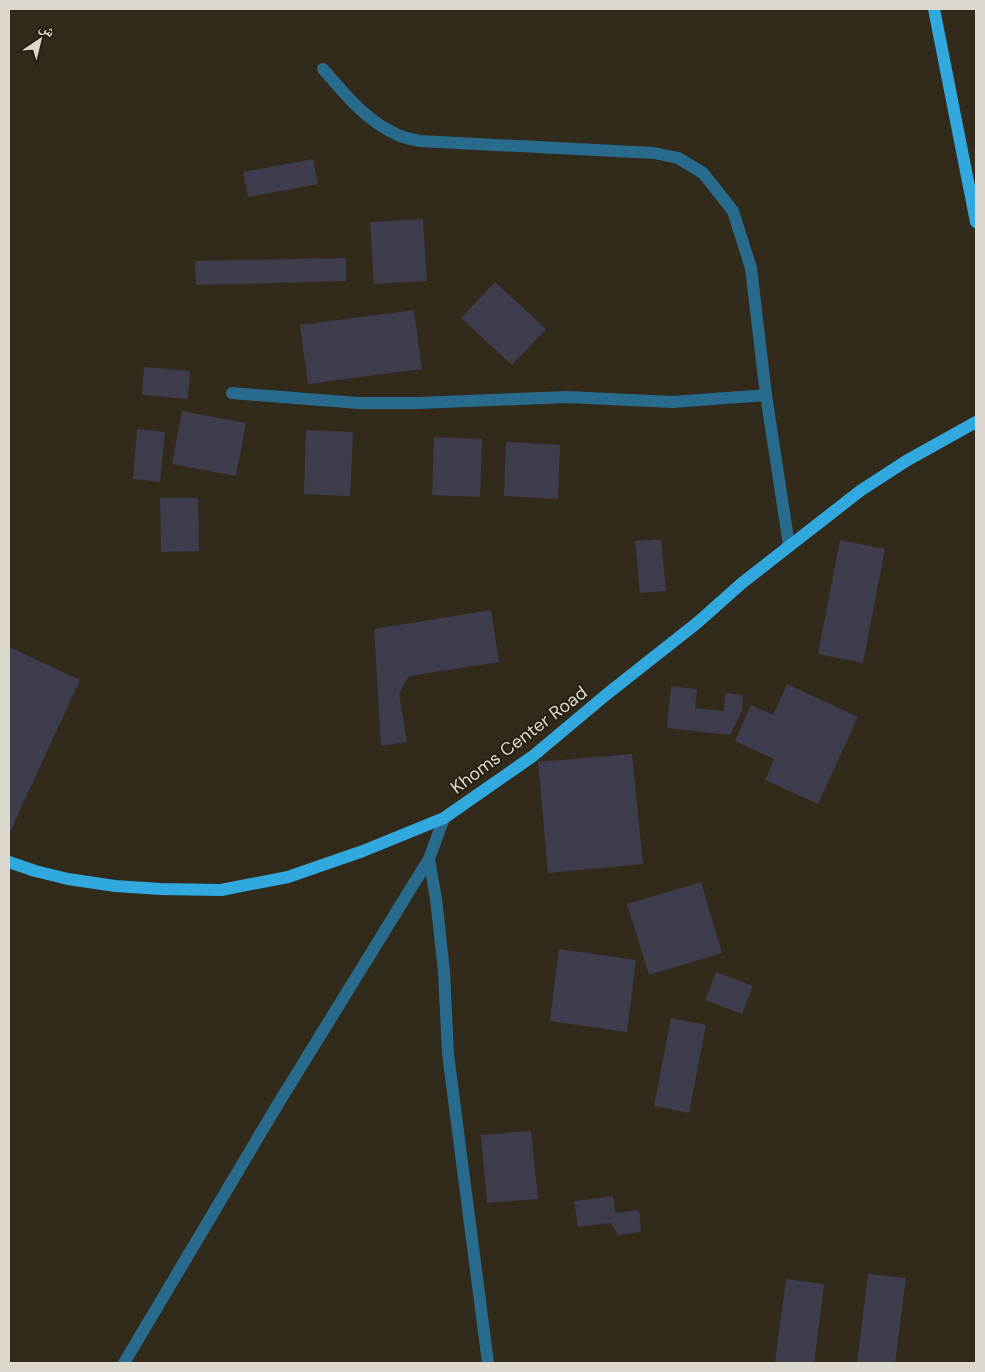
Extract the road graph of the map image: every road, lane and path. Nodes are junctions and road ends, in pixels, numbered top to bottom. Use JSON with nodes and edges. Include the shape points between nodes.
{"nodes":[{"id":1,"x":934,"y":9,"type":"edge"},
{"id":2,"x":323,"y":69,"type":"dead end"},
{"id":3,"x":976,"y":222,"type":"edge"},
{"id":4,"x":232,"y":393,"type":"dead end"},
{"id":5,"x":766,"y":395,"type":"junction"},
{"id":6,"x":976,"y":422,"type":"edge"},
{"id":7,"x":789,"y":545,"type":"junction"},
{"id":8,"x":444,"y":818,"type":"junction"},
{"id":9,"x":429,"y":859,"type":"junction"},
{"id":10,"x":9,"y":862,"type":"edge"},
{"id":11,"x":124,"y":1363,"type":"edge"},
{"id":12,"x":488,"y":1363,"type":"edge"}],
"edges":[{"from":1,"to":3,"type":"main road"},
{"from":2,"to":5,"type":"street","via":[[364,114],[398,136],[419,141],[654,153],[678,158],[703,173],[734,211],[751,268]]},
{"from":4,"to":5,"type":"street","via":[[358,403],[567,397],[672,402]]},
{"from":5,"to":7,"type":"street"},
{"from":6,"to":7,"type":"main road","name":"Khoms Center Road","via":[[860,491]]},
{"from":7,"to":8,"type":"main road","name":"Khoms Center Road","via":[[533,756]]},
{"from":8,"to":9,"type":"street"},
{"from":8,"to":10,"type":"main road","name":"Khoms Center Road","via":[[288,877],[221,890],[115,886],[35,871]]},
{"from":9,"to":11,"type":"street"},
{"from":9,"to":12,"type":"street","via":[[444,971],[448,1054]]}]}
